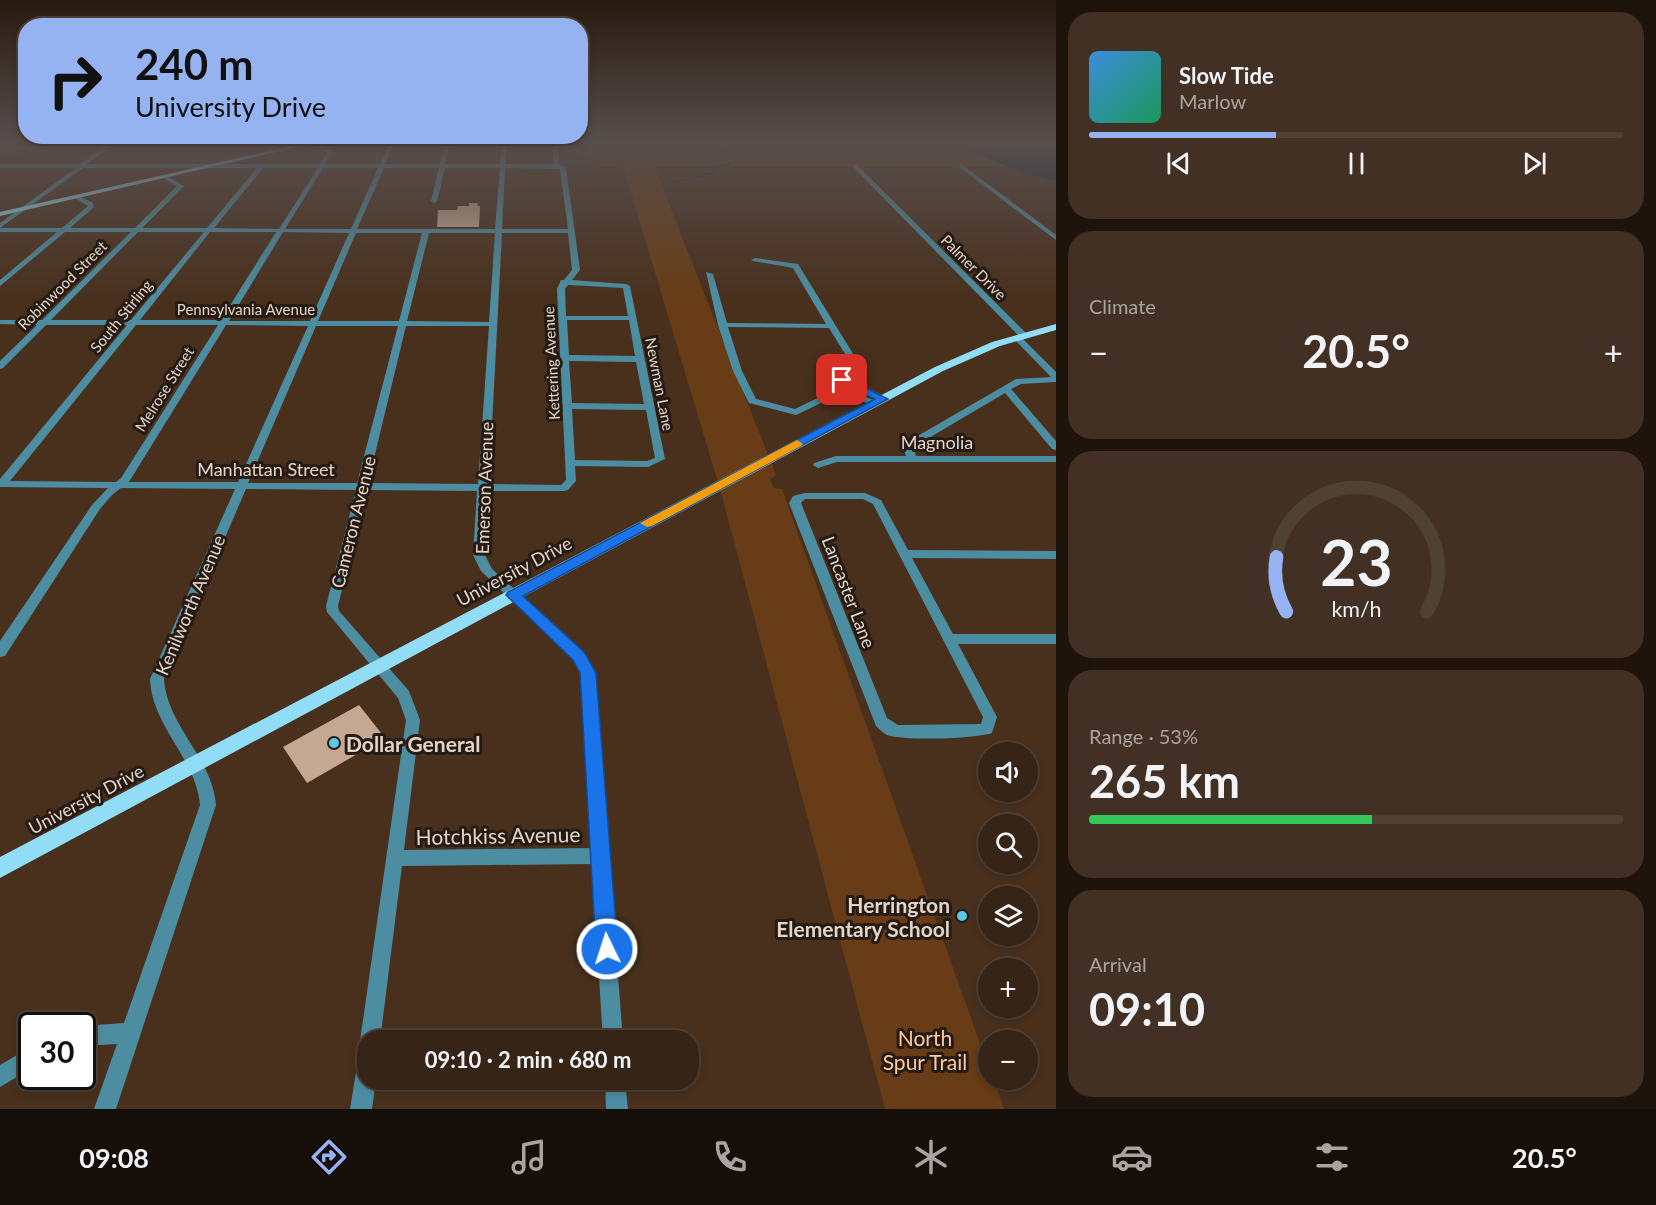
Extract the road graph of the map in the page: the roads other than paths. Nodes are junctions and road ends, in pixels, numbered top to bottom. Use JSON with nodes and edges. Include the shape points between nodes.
{"nodes":[{"id":1,"x":41,"y":194,"type":"edge"},
{"id":2,"x":91,"y":194,"type":"edge"},
{"id":3,"x":173,"y":194,"type":"edge"},
{"id":4,"x":238,"y":194,"type":"edge"},
{"id":5,"x":304,"y":194,"type":"edge"},
{"id":6,"x":370,"y":194,"type":"edge"},
{"id":7,"x":436,"y":194,"type":"edge"},
{"id":8,"x":500,"y":194,"type":"edge"},
{"id":9,"x":566,"y":194,"type":"edge"},
{"id":10,"x":882,"y":194,"type":"edge"},
{"id":11,"x":998,"y":194,"type":"edge"},
{"id":12,"x":77,"y":197,"type":"junction"},
{"id":13,"x":434,"y":201,"type":"dead end"},
{"id":14,"x":18,"y":210,"type":"junction"},
{"id":15,"x":0,"y":214,"type":"edge"},
{"id":16,"x":0,"y":228,"type":"edge"},
{"id":17,"x":64,"y":230,"type":"junction"},
{"id":18,"x":137,"y":230,"type":"junction"},
{"id":19,"x":209,"y":230,"type":"junction"},
{"id":20,"x":281,"y":231,"type":"junction"},
{"id":21,"x":353,"y":231,"type":"junction"},
{"id":22,"x":426,"y":231,"type":"junction"},
{"id":23,"x":498,"y":231,"type":"junction"},
{"id":24,"x":571,"y":231,"type":"junction"},
{"id":25,"x":1056,"y":238,"type":"edge"},
{"id":26,"x":755,"y":260,"type":"dead end"},
{"id":27,"x":709,"y":274,"type":"dead end"},
{"id":28,"x":564,"y":282,"type":"junction"},
{"id":29,"x":0,"y":284,"type":"edge"},
{"id":30,"x":562,"y":318,"type":"junction"},
{"id":31,"x":632,"y":318,"type":"junction"},
{"id":32,"x":0,"y":322,"type":"edge"},
{"id":33,"x":44,"y":322,"type":"junction"},
{"id":34,"x":134,"y":322,"type":"junction"},
{"id":35,"x":223,"y":323,"type":"junction"},
{"id":36,"x":313,"y":323,"type":"junction"},
{"id":37,"x":403,"y":324,"type":"junction"},
{"id":38,"x":493,"y":324,"type":"junction"},
{"id":39,"x":723,"y":325,"type":"junction"},
{"id":40,"x":832,"y":326,"type":"junction"},
{"id":41,"x":1056,"y":327,"type":"edge"},
{"id":42,"x":1020,"y":337,"type":"junction"},
{"id":43,"x":564,"y":358,"type":"junction"},
{"id":44,"x":640,"y":359,"type":"junction"},
{"id":45,"x":0,"y":366,"type":"edge"},
{"id":46,"x":1056,"y":378,"type":"edge"},
{"id":47,"x":854,"y":385,"type":"junction"},
{"id":48,"x":1005,"y":388,"type":"junction"},
{"id":49,"x":843,"y":390,"type":"junction"},
{"id":50,"x":879,"y":401,"type":"junction"},
{"id":51,"x":567,"y":406,"type":"junction"},
{"id":52,"x":650,"y":406,"type":"junction"},
{"id":53,"x":1056,"y":447,"type":"edge"},
{"id":54,"x":912,"y":459,"type":"junction"},
{"id":55,"x":1056,"y":459,"type":"edge"},
{"id":56,"x":570,"y":464,"type":"junction"},
{"id":57,"x":818,"y":465,"type":"dead end"},
{"id":58,"x":1,"y":484,"type":"edge"},
{"id":59,"x":119,"y":485,"type":"junction"},
{"id":60,"x":242,"y":485,"type":"junction"},
{"id":61,"x":362,"y":486,"type":"junction"},
{"id":62,"x":567,"y":487,"type":"joint"},
{"id":63,"x":483,"y":488,"type":"junction"},
{"id":64,"x":905,"y":554,"type":"junction"},
{"id":65,"x":1056,"y":555,"type":"edge"},
{"id":66,"x":513,"y":595,"type":"junction"},
{"id":67,"x":949,"y":639,"type":"junction"},
{"id":68,"x":1056,"y":639,"type":"edge"},
{"id":69,"x":0,"y":651,"type":"edge"},
{"id":70,"x":380,"y":667,"type":"junction"},
{"id":71,"x":195,"y":765,"type":"junction"},
{"id":72,"x":601,"y":856,"type":"junction"},
{"id":73,"x":395,"y":858,"type":"junction"},
{"id":74,"x":0,"y":868,"type":"edge"},
{"id":75,"x":372,"y":1030,"type":"edge"},
{"id":76,"x":612,"y":1030,"type":"edge"},
{"id":77,"x":131,"y":1033,"type":"junction"},
{"id":78,"x":96,"y":1035,"type":"edge"},
{"id":79,"x":18,"y":1065,"type":"edge"},
{"id":80,"x":0,"y":1077,"type":"edge"},
{"id":81,"x":364,"y":1090,"type":"edge"},
{"id":82,"x":616,"y":1090,"type":"edge"},
{"id":83,"x":105,"y":1109,"type":"edge"},
{"id":84,"x":361,"y":1109,"type":"edge"},
{"id":85,"x":617,"y":1109,"type":"edge"}],
"edges":[{"from":1,"to":14,"type":"street"},
{"from":2,"to":12,"type":"main road"},
{"from":3,"to":18,"type":"street","name":"Robinwood Street"},
{"from":4,"to":19,"type":"street","name":"South Stirling"},
{"from":5,"to":20,"type":"street","name":"Melrose Street"},
{"from":6,"to":21,"type":"street","name":"Kenilworth Avenue"},
{"from":7,"to":13,"type":"street"},
{"from":8,"to":23,"type":"street","name":"Emerson Avenue"},
{"from":9,"to":24,"type":"street","name":"Kettering Avenue"},
{"from":10,"to":42,"type":"street","name":"Palmer Drive"},
{"from":11,"to":25,"type":"street"},
{"from":12,"to":14,"type":"main road"},
{"from":12,"to":17,"type":"street","via":[[92,207]]},
{"from":14,"to":15,"type":"main road"},
{"from":14,"to":16,"type":"street"},
{"from":16,"to":17,"type":"street"},
{"from":17,"to":18,"type":"street"},
{"from":17,"to":29,"type":"street"},
{"from":18,"to":19,"type":"street"},
{"from":18,"to":33,"type":"street","name":"Robinwood Street"},
{"from":19,"to":20,"type":"street"},
{"from":19,"to":34,"type":"street","name":"South Stirling"},
{"from":20,"to":21,"type":"street"},
{"from":20,"to":35,"type":"street","name":"Melrose Street"},
{"from":21,"to":22,"type":"street"},
{"from":21,"to":36,"type":"street","name":"Kenilworth Avenue"},
{"from":22,"to":23,"type":"street"},
{"from":22,"to":37,"type":"street","name":"Cameron Avenue"},
{"from":23,"to":24,"type":"street"},
{"from":23,"to":38,"type":"street","name":"Emerson Avenue"},
{"from":24,"to":28,"type":"street","name":"Kettering Avenue","via":[[576,272]]},
{"from":26,"to":40,"type":"street","via":[[795,266]]},
{"from":27,"to":39,"type":"street"},
{"from":28,"to":30,"type":"street","name":"Kettering Avenue"},
{"from":28,"to":31,"type":"street","name":"Newman Lane","via":[[624,285]]},
{"from":30,"to":31,"type":"street"},
{"from":30,"to":43,"type":"street","name":"Kettering Avenue"},
{"from":31,"to":44,"type":"street","name":"Newman Lane"},
{"from":32,"to":33,"type":"street","name":"Pennsylvania Avenue"},
{"from":33,"to":34,"type":"street","name":"Pennsylvania Avenue"},
{"from":33,"to":45,"type":"street","name":"Robinwood Street"},
{"from":34,"to":35,"type":"street","name":"Pennsylvania Avenue"},
{"from":34,"to":58,"type":"street","name":"South Stirling"},
{"from":35,"to":36,"type":"street","name":"Pennsylvania Avenue"},
{"from":35,"to":59,"type":"street","name":"Melrose Street"},
{"from":36,"to":37,"type":"street","name":"Pennsylvania Avenue"},
{"from":36,"to":60,"type":"street","name":"Kenilworth Avenue"},
{"from":37,"to":38,"type":"street","name":"Pennsylvania Avenue"},
{"from":37,"to":61,"type":"street","name":"Cameron Avenue"},
{"from":38,"to":63,"type":"street","name":"Emerson Avenue"},
{"from":39,"to":40,"type":"street"},
{"from":39,"to":49,"type":"street","via":[[754,402],[797,412]]},
{"from":40,"to":47,"type":"street","via":[[862,376]]},
{"from":41,"to":42,"type":"main road","name":"University Drive"},
{"from":42,"to":46,"type":"street","name":"Palmer Drive"},
{"from":42,"to":50,"type":"main road","name":"University Drive","via":[[949,363]]},
{"from":43,"to":44,"type":"street"},
{"from":43,"to":51,"type":"street","name":"Kettering Avenue"},
{"from":44,"to":52,"type":"street","name":"Newman Lane"},
{"from":46,"to":48,"type":"street","via":[[1023,380]]},
{"from":47,"to":49,"type":"street","via":[[832,381]]},
{"from":47,"to":50,"type":"street"},
{"from":48,"to":53,"type":"street"},
{"from":48,"to":54,"type":"street","via":[[911,445]]},
{"from":49,"to":50,"type":"street"},
{"from":50,"to":66,"type":"main road","name":"University Drive"},
{"from":51,"to":52,"type":"street"},
{"from":51,"to":56,"type":"street","name":"Kettering Avenue"},
{"from":52,"to":56,"type":"street","name":"Newman Lane","via":[[660,459],[648,464]]},
{"from":54,"to":55,"type":"street","name":"Magnolia"},
{"from":54,"to":57,"type":"street","name":"Magnolia","via":[[836,459]]},
{"from":56,"to":62,"type":"street","name":"Kettering Avenue","via":[[571,482]]},
{"from":58,"to":59,"type":"street","name":"Manhattan Street"},
{"from":59,"to":60,"type":"street","name":"Manhattan Street"},
{"from":59,"to":69,"type":"street","name":"Melrose Street","via":[[96,507]]},
{"from":60,"to":61,"type":"street","name":"Manhattan Street"},
{"from":60,"to":71,"type":"street","name":"Kenilworth Avenue","via":[[157,682],[159,698]]},
{"from":61,"to":63,"type":"street","name":"Manhattan Street"},
{"from":61,"to":70,"type":"street","name":"Cameron Avenue","via":[[332,609]]},
{"from":62,"to":63,"type":"street","name":"Manhattan Street"},
{"from":63,"to":66,"type":"street","name":"Emerson Avenue","via":[[480,561]]},
{"from":64,"to":65,"type":"street"},
{"from":64,"to":67,"type":"street","name":"Lancaster Lane"},
{"from":64,"to":67,"type":"street","name":"Lancaster Lane","via":[[873,498],[805,496],[796,500],[880,719],[887,727],[898,731],[978,731],[989,727],[990,717]]},
{"from":66,"to":70,"type":"main road","name":"University Drive"},
{"from":66,"to":72,"type":"street","name":"Emerson Avenue","via":[[576,653],[587,669]]},
{"from":67,"to":68,"type":"street"},
{"from":70,"to":71,"type":"main road","name":"University Drive"},
{"from":70,"to":73,"type":"street","name":"Cameron Avenue","via":[[406,699],[414,720]]},
{"from":71,"to":74,"type":"main road","name":"University Drive"},
{"from":71,"to":77,"type":"street","name":"Kenilworth Avenue","via":[[207,787],[208,805]]},
{"from":72,"to":73,"type":"street","name":"Hotchkiss Avenue"},
{"from":72,"to":76,"type":"street","name":"Emerson Avenue"},
{"from":73,"to":75,"type":"street","name":"Cameron Avenue"},
{"from":77,"to":78,"type":"street"},
{"from":77,"to":83,"type":"street","name":"Kenilworth Avenue"},
{"from":79,"to":80,"type":"street"},
{"from":81,"to":84,"type":"street"},
{"from":82,"to":85,"type":"street"}]}
